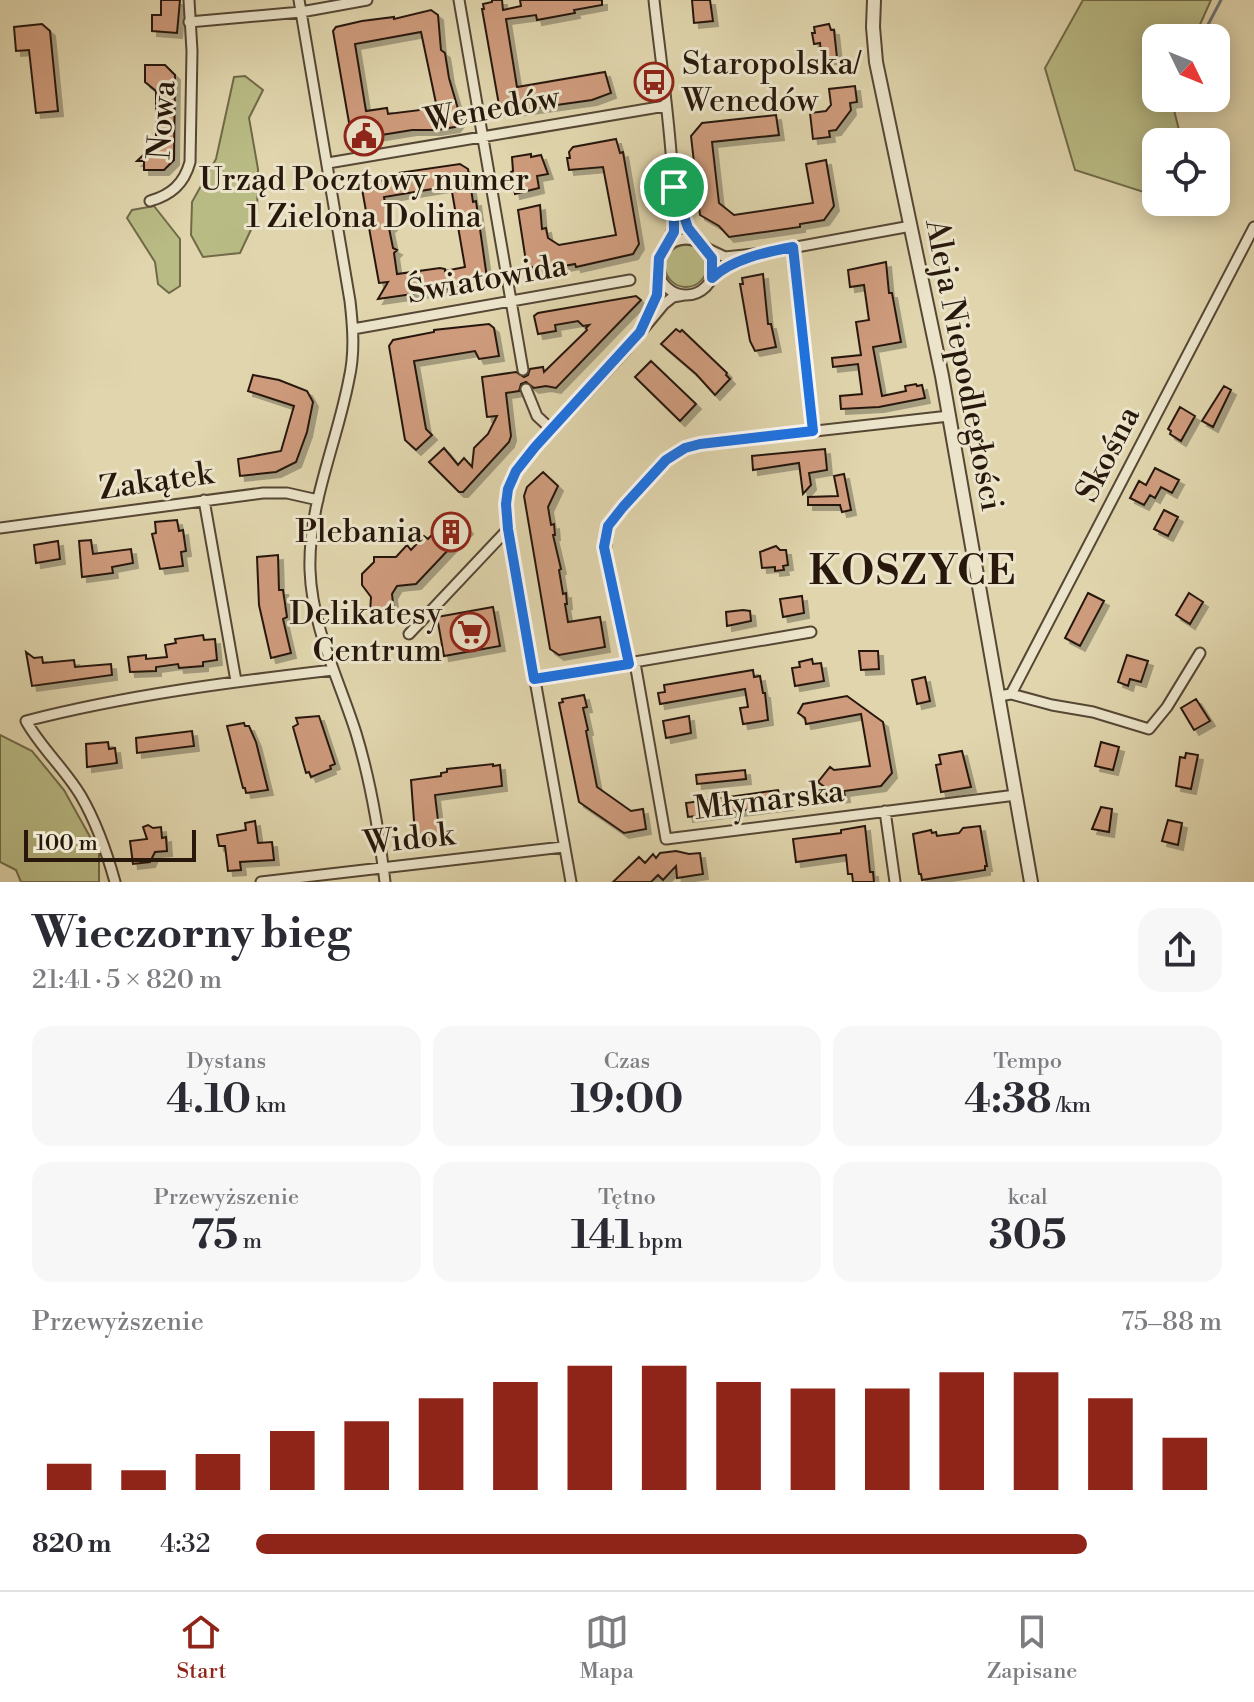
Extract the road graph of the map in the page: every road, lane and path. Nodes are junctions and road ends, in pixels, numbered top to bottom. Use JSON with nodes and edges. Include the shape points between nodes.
{"nodes":[{"id":1,"x":189,"y":0,"type":"edge"},
{"id":2,"x":299,"y":0,"type":"edge"},
{"id":3,"x":367,"y":0,"type":"edge"},
{"id":4,"x":459,"y":0,"type":"edge"},
{"id":5,"x":654,"y":0,"type":"edge"},
{"id":6,"x":874,"y":0,"type":"edge"},
{"id":7,"x":301,"y":12,"type":"junction"},
{"id":8,"x":189,"y":22,"type":"junction"},
{"id":9,"x":665,"y":106,"type":"junction"},
{"id":10,"x":483,"y":136,"type":"junction"},
{"id":11,"x":328,"y":163,"type":"junction"},
{"id":12,"x":674,"y":187,"type":"junction"},
{"id":13,"x":150,"y":201,"type":"dead end"},
{"id":14,"x":911,"y":226,"type":"junction"},
{"id":15,"x":1254,"y":227,"type":"edge"},
{"id":16,"x":668,"y":245,"type":"junction"},
{"id":17,"x":704,"y":246,"type":"junction"},
{"id":18,"x":793,"y":247,"type":"junction"},
{"id":19,"x":764,"y":253,"type":"junction"},
{"id":20,"x":658,"y":273,"type":"junction"},
{"id":21,"x":712,"y":278,"type":"junction"},
{"id":22,"x":630,"y":280,"type":"dead end"},
{"id":23,"x":684,"y":295,"type":"junction"},
{"id":24,"x":512,"y":301,"type":"junction"},
{"id":25,"x":353,"y":329,"type":"junction"},
{"id":26,"x":640,"y":332,"type":"junction"},
{"id":27,"x":523,"y":370,"type":"dead end"},
{"id":28,"x":526,"y":389,"type":"dead end"},
{"id":29,"x":949,"y":416,"type":"junction"},
{"id":30,"x":552,"y":430,"type":"junction"},
{"id":31,"x":813,"y":431,"type":"junction"},
{"id":32,"x":204,"y":500,"type":"junction"},
{"id":33,"x":318,"y":500,"type":"junction"},
{"id":34,"x":0,"y":528,"type":"edge"},
{"id":35,"x":508,"y":529,"type":"junction"},
{"id":36,"x":811,"y":632,"type":"dead end"},
{"id":37,"x":409,"y":634,"type":"dead end"},
{"id":38,"x":1200,"y":653,"type":"dead end"},
{"id":39,"x":632,"y":663,"type":"junction"},
{"id":40,"x":333,"y":670,"type":"junction"},
{"id":41,"x":534,"y":679,"type":"junction"},
{"id":42,"x":236,"y":681,"type":"junction"},
{"id":43,"x":1005,"y":695,"type":"junction"},
{"id":44,"x":1016,"y":795,"type":"junction"},
{"id":45,"x":885,"y":811,"type":"junction"},
{"id":46,"x":563,"y":847,"type":"junction"},
{"id":47,"x":384,"y":868,"type":"junction"},
{"id":48,"x":115,"y":882,"type":"edge"},
{"id":49,"x":261,"y":882,"type":"edge"},
{"id":50,"x":385,"y":882,"type":"edge"},
{"id":51,"x":571,"y":882,"type":"edge"},
{"id":52,"x":895,"y":882,"type":"edge"},
{"id":53,"x":1031,"y":882,"type":"edge"}],
"edges":[{"from":1,"to":8,"type":"street","name":"Nowa"},
{"from":2,"to":7,"type":"street"},
{"from":3,"to":7,"type":"street"},
{"from":4,"to":10,"type":"street"},
{"from":5,"to":9,"type":"street"},
{"from":6,"to":14,"type":"street","name":"Aleja Niepodległości","via":[[876,62]]},
{"from":7,"to":8,"type":"street"},
{"from":7,"to":11,"type":"street"},
{"from":8,"to":13,"type":"street","name":"Nowa","via":[[190,162],[177,187]]},
{"from":9,"to":10,"type":"street","name":"Wenedów"},
{"from":9,"to":12,"type":"street"},
{"from":10,"to":11,"type":"street","name":"Wenedów"},
{"from":10,"to":24,"type":"street"},
{"from":11,"to":25,"type":"street"},
{"from":12,"to":16,"type":"street","via":[[674,232]]},
{"from":12,"to":17,"type":"street","via":[[688,228]]},
{"from":14,"to":18,"type":"street"},
{"from":14,"to":29,"type":"street","name":"Aleja Niepodległości"},
{"from":15,"to":43,"type":"street","name":"Skośna"},
{"from":16,"to":17,"type":"street","via":[[683,239]]},
{"from":16,"to":20,"type":"street","via":[[659,258]]},
{"from":17,"to":19,"type":"street","via":[[725,257]]},
{"from":17,"to":21,"type":"street","via":[[714,263]]},
{"from":18,"to":19,"type":"street"},
{"from":18,"to":31,"type":"street"},
{"from":19,"to":21,"type":"street"},
{"from":20,"to":23,"type":"street","via":[[667,288]]},
{"from":20,"to":26,"type":"street","via":[[657,295]]},
{"from":21,"to":23,"type":"street","via":[[700,291]]},
{"from":22,"to":24,"type":"street","name":"Światowida"},
{"from":23,"to":26,"type":"street","via":[[668,300]]},
{"from":24,"to":25,"type":"street","name":"Światowida"},
{"from":24,"to":27,"type":"street"},
{"from":25,"to":33,"type":"street","via":[[350,377]]},
{"from":26,"to":30,"type":"street"},
{"from":28,"to":30,"type":"street","via":[[537,416]]},
{"from":29,"to":31,"type":"street"},
{"from":29,"to":43,"type":"street","name":"Aleja Niepodległości"},
{"from":30,"to":35,"type":"street","via":[[510,483]]},
{"from":31,"to":39,"type":"street","via":[[685,448],[666,460],[608,526],[604,547]]},
{"from":32,"to":33,"type":"street","name":"Zakątek","via":[[277,492]]},
{"from":32,"to":34,"type":"street","name":"Zakątek"},
{"from":32,"to":42,"type":"street"},
{"from":33,"to":40,"type":"street","via":[[310,544],[311,590]]},
{"from":35,"to":37,"type":"street"},
{"from":35,"to":41,"type":"street"},
{"from":36,"to":39,"type":"street"},
{"from":38,"to":43,"type":"street","via":[[1149,729]]},
{"from":39,"to":41,"type":"street"},
{"from":39,"to":45,"type":"street","name":"Młynarska","via":[[666,839]]},
{"from":40,"to":42,"type":"street"},
{"from":40,"to":47,"type":"street","via":[[366,767]]},
{"from":41,"to":46,"type":"street"},
{"from":42,"to":48,"type":"street","via":[[26,721],[80,795]]},
{"from":43,"to":44,"type":"street","name":"Aleja Niepodległości"},
{"from":44,"to":45,"type":"street","name":"Młynarska"},
{"from":44,"to":53,"type":"street","name":"Aleja Niepodległości"},
{"from":45,"to":52,"type":"street"},
{"from":46,"to":47,"type":"street","name":"Widok"},
{"from":46,"to":51,"type":"street"},
{"from":47,"to":49,"type":"street","name":"Widok"},
{"from":47,"to":50,"type":"street"}]}
